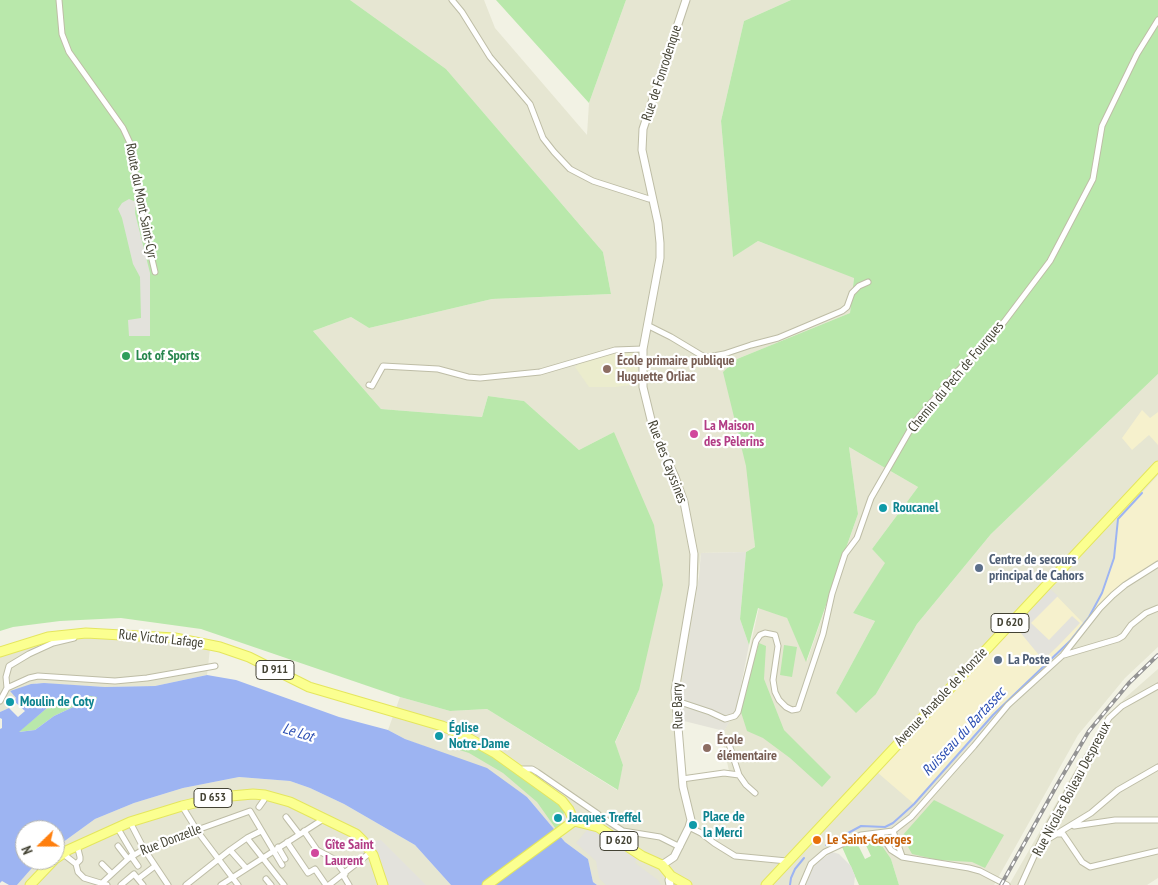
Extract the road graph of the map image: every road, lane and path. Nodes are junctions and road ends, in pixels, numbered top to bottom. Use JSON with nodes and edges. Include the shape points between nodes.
{"nodes":[{"id":1,"x":59,"y":0,"type":"edge"},
{"id":2,"x":452,"y":0,"type":"edge"},
{"id":3,"x":686,"y":0,"type":"edge"},
{"id":4,"x":1158,"y":20,"type":"edge"},
{"id":5,"x":653,"y":199,"type":"junction"},
{"id":6,"x":155,"y":272,"type":"dead end"},
{"id":7,"x":868,"y":282,"type":"dead end"},
{"id":8,"x":647,"y":325,"type":"junction"},
{"id":9,"x":643,"y":349,"type":"junction"},
{"id":10,"x":369,"y":385,"type":"dead end"},
{"id":11,"x":1158,"y":466,"type":"edge"},
{"id":12,"x":1158,"y":564,"type":"edge"},
{"id":13,"x":690,"y":600,"type":"joint"},
{"id":14,"x":1158,"y":608,"type":"edge"},
{"id":15,"x":86,"y":633,"type":"junction"},
{"id":16,"x":0,"y":652,"type":"edge"},
{"id":17,"x":1063,"y":655,"type":"junction"},
{"id":18,"x":215,"y":666,"type":"dead end"},
{"id":19,"x":1158,"y":686,"type":"edge"},
{"id":20,"x":7,"y":688,"type":"junction"},
{"id":21,"x":0,"y":702,"type":"edge"},
{"id":22,"x":676,"y":703,"type":"junction"},
{"id":23,"x":729,"y":744,"type":"dead end"},
{"id":24,"x":1158,"y":767,"type":"edge"},
{"id":25,"x":520,"y":772,"type":"junction"},
{"id":26,"x":739,"y":775,"type":"junction"},
{"id":27,"x":682,"y":779,"type":"junction"},
{"id":28,"x":755,"y":793,"type":"dead end"},
{"id":29,"x":265,"y":795,"type":"junction"},
{"id":30,"x":182,"y":806,"type":"junction"},
{"id":31,"x":259,"y":807,"type":"dead end"},
{"id":32,"x":286,"y":817,"type":"dead end"},
{"id":33,"x":325,"y":818,"type":"junction"},
{"id":34,"x":1158,"y":820,"type":"edge"},
{"id":35,"x":574,"y":821,"type":"junction"},
{"id":36,"x":130,"y":822,"type":"junction"},
{"id":37,"x":116,"y":827,"type":"junction"},
{"id":38,"x":689,"y":827,"type":"junction"},
{"id":39,"x":1071,"y":827,"type":"junction"},
{"id":40,"x":197,"y":830,"type":"junction"},
{"id":41,"x":261,"y":831,"type":"junction"},
{"id":42,"x":893,"y":831,"type":"junction"},
{"id":43,"x":302,"y":833,"type":"junction"},
{"id":44,"x":880,"y":833,"type":"junction"},
{"id":45,"x":1056,"y":834,"type":"junction"},
{"id":46,"x":247,"y":838,"type":"junction"},
{"id":47,"x":287,"y":842,"type":"junction"},
{"id":48,"x":1040,"y":844,"type":"junction"},
{"id":49,"x":77,"y":845,"type":"junction"},
{"id":50,"x":118,"y":846,"type":"dead end"},
{"id":51,"x":278,"y":847,"type":"junction"},
{"id":52,"x":680,"y":847,"type":"junction"},
{"id":53,"x":144,"y":848,"type":"junction"},
{"id":54,"x":230,"y":850,"type":"junction"},
{"id":55,"x":272,"y":851,"type":"junction"},
{"id":56,"x":1158,"y":851,"type":"edge"},
{"id":57,"x":65,"y":852,"type":"edge"},
{"id":58,"x":371,"y":852,"type":"junction"},
{"id":59,"x":130,"y":856,"type":"junction"},
{"id":60,"x":902,"y":856,"type":"junction"},
{"id":61,"x":219,"y":858,"type":"junction"},
{"id":62,"x":263,"y":858,"type":"junction"},
{"id":63,"x":285,"y":859,"type":"dead end"},
{"id":64,"x":65,"y":860,"type":"edge"},
{"id":65,"x":787,"y":862,"type":"junction"},
{"id":66,"x":76,"y":864,"type":"junction"},
{"id":67,"x":102,"y":864,"type":"dead end"},
{"id":68,"x":282,"y":865,"type":"dead end"},
{"id":69,"x":662,"y":865,"type":"junction"},
{"id":70,"x":138,"y":866,"type":"dead end"},
{"id":71,"x":155,"y":866,"type":"junction"},
{"id":72,"x":246,"y":868,"type":"junction"},
{"id":73,"x":44,"y":870,"type":"edge"},
{"id":74,"x":111,"y":873,"type":"junction"},
{"id":75,"x":344,"y":874,"type":"junction"},
{"id":76,"x":232,"y":877,"type":"junction"},
{"id":77,"x":84,"y":878,"type":"junction"},
{"id":78,"x":138,"y":879,"type":"junction"},
{"id":79,"x":266,"y":879,"type":"dead end"},
{"id":80,"x":671,"y":880,"type":"edge"},
{"id":81,"x":105,"y":884,"type":"edge"},
{"id":82,"x":30,"y":885,"type":"edge"},
{"id":83,"x":82,"y":885,"type":"edge"},
{"id":84,"x":121,"y":885,"type":"edge"},
{"id":85,"x":143,"y":885,"type":"edge"},
{"id":86,"x":168,"y":885,"type":"edge"},
{"id":87,"x":186,"y":885,"type":"edge"},
{"id":88,"x":221,"y":885,"type":"edge"},
{"id":89,"x":238,"y":885,"type":"edge"},
{"id":90,"x":271,"y":885,"type":"edge"},
{"id":91,"x":284,"y":885,"type":"edge"},
{"id":92,"x":327,"y":885,"type":"edge"},
{"id":93,"x":349,"y":885,"type":"edge"},
{"id":94,"x":383,"y":885,"type":"edge"},
{"id":95,"x":487,"y":885,"type":"edge"},
{"id":96,"x":688,"y":885,"type":"edge"},
{"id":97,"x":766,"y":885,"type":"edge"},
{"id":98,"x":802,"y":885,"type":"edge"},
{"id":99,"x":1007,"y":885,"type":"edge"},
{"id":100,"x":1021,"y":885,"type":"edge"}],
"edges":[{"from":1,"to":6,"type":"street","name":"Route du Mont Saint-Cyr","via":[[62,34],[69,52],[123,128],[130,143]]},
{"from":2,"to":5,"type":"street","via":[[490,57],[530,104],[543,138],[570,169],[593,180]]},
{"from":3,"to":5,"type":"street","name":"Rue de Fonrodenque","via":[[643,129],[642,150]]},
{"from":4,"to":22,"type":"street","name":"Chemin du Pech de Fourques","via":[[1137,54],[1102,126],[1093,179],[1050,261],[1004,322],[914,423],[871,498],[857,538],[845,554],[798,709],[792,710],[778,700],[773,680],[778,646],[775,635],[765,632],[756,641],[738,712],[732,718],[725,719]]},
{"from":5,"to":8,"type":"street","name":"Rue de Fonrodenque","via":[[660,258]]},
{"from":7,"to":8,"type":"street","via":[[859,286],[842,311],[778,338],[724,354],[701,355]]},
{"from":8,"to":9,"type":"street","name":"Rue des Cayssines"},
{"from":9,"to":10,"type":"street","via":[[615,350],[540,372],[480,378],[438,369],[383,366],[372,386]]},
{"from":9,"to":13,"type":"street","name":"Rue des Cayssines","via":[[643,387],[647,407],[654,432],[684,502],[694,547],[695,569]]},
{"from":11,"to":65,"type":"main road","name":"Avenue Anatole de Monzie","number":"D 620"},
{"from":12,"to":17,"type":"street","via":[[1112,595]]},
{"from":13,"to":22,"type":"street","name":"Rue Barry","via":[[677,674]]},
{"from":14,"to":17,"type":"street","via":[[1146,613],[1118,639]]},
{"from":15,"to":16,"type":"main road","name":"Rue Victor Lafage","number":"D 911","via":[[48,637]]},
{"from":15,"to":20,"type":"street","via":[[53,643],[14,662],[6,672]]},
{"from":15,"to":25,"type":"main road","name":"Rue Victor Lafage","number":"D 911","via":[[175,638],[220,647],[309,688],[459,733],[484,745]]},
{"from":17,"to":42,"type":"street","via":[[1008,705],[936,790]]},
{"from":18,"to":20,"type":"street","via":[[115,681],[38,676]]},
{"from":19,"to":48,"type":"street","name":"Rue Nicolas Boileau Despreaux","via":[[1114,712]]},
{"from":20,"to":21,"type":"street"},
{"from":22,"to":27,"type":"street","name":"Rue Barry"},
{"from":23,"to":26,"type":"street"},
{"from":24,"to":39,"type":"street","via":[[1118,790]]},
{"from":25,"to":35,"type":"main road","number":"D 911","via":[[562,801]]},
{"from":25,"to":52,"type":"street","via":[[532,769],[623,831],[660,837]]},
{"from":26,"to":27,"type":"street"},
{"from":26,"to":28,"type":"street"},
{"from":27,"to":38,"type":"street","name":"Rue Barry","via":[[690,812]]},
{"from":29,"to":30,"type":"main road","number":"D 653","via":[[233,795]]},
{"from":29,"to":31,"type":"street"},
{"from":29,"to":33,"type":"main road","number":"D 653"},
{"from":30,"to":36,"type":"main road","number":"D 653"},
{"from":30,"to":40,"type":"street"},
{"from":32,"to":43,"type":"street"},
{"from":33,"to":43,"type":"street"},
{"from":33,"to":58,"type":"main road","number":"D 653","via":[[356,834]]},
{"from":34,"to":39,"type":"street","via":[[1115,820]]},
{"from":35,"to":69,"type":"main road","number":"D 620","via":[[598,827],[646,859]]},
{"from":35,"to":95,"type":"main road"},
{"from":36,"to":37,"type":"main road","number":"D 653"},
{"from":36,"to":53,"type":"street"},
{"from":37,"to":49,"type":"main road","number":"D 653"},
{"from":37,"to":59,"type":"street"},
{"from":38,"to":52,"type":"street"},
{"from":38,"to":65,"type":"street","via":[[735,856]]},
{"from":39,"to":45,"type":"street"},
{"from":40,"to":41,"type":"street","name":"Rue Donzelle","via":[[250,811]]},
{"from":40,"to":53,"type":"street","name":"Rue Donzelle"},
{"from":40,"to":61,"type":"street"},
{"from":41,"to":46,"type":"street"},
{"from":41,"to":55,"type":"street"},
{"from":42,"to":44,"type":"street"},
{"from":42,"to":60,"type":"street"},
{"from":43,"to":47,"type":"street"},
{"from":43,"to":75,"type":"street","via":[[317,850],[334,859]]},
{"from":44,"to":60,"type":"street","via":[[891,850]]},
{"from":44,"to":98,"type":"street","via":[[861,835],[825,852],[808,867]]},
{"from":45,"to":48,"type":"street"},
{"from":45,"to":56,"type":"street","via":[[1063,834],[1082,862],[1090,867]]},
{"from":46,"to":54,"type":"street"},
{"from":46,"to":62,"type":"street"},
{"from":47,"to":51,"type":"street"},
{"from":47,"to":92,"type":"street","via":[[308,873],[315,869]]},
{"from":48,"to":100,"type":"street","name":"Rue Nicolas Boileau Despreaux"},
{"from":49,"to":57,"type":"main road","number":"D 653"},
{"from":49,"to":66,"type":"street","via":[[80,860]]},
{"from":50,"to":59,"type":"street"},
{"from":51,"to":55,"type":"street"},
{"from":51,"to":63,"type":"street"},
{"from":52,"to":69,"type":"street","via":[[674,857]]},
{"from":53,"to":59,"type":"street","name":"Rue Donzelle"},
{"from":53,"to":71,"type":"street"},
{"from":54,"to":61,"type":"street"},
{"from":54,"to":72,"type":"street"},
{"from":55,"to":62,"type":"street"},
{"from":55,"to":68,"type":"street"},
{"from":58,"to":75,"type":"street"},
{"from":58,"to":94,"type":"main road","number":"D 653"},
{"from":59,"to":70,"type":"street"},
{"from":59,"to":74,"type":"street","name":"Rue Donzelle"},
{"from":60,"to":99,"type":"street","via":[[980,871]]},
{"from":61,"to":76,"type":"street"},
{"from":61,"to":87,"type":"street"},
{"from":62,"to":72,"type":"street"},
{"from":62,"to":91,"type":"street"},
{"from":64,"to":66,"type":"street"},
{"from":65,"to":97,"type":"main road","name":"Avenue Anatole de Monzie","number":"D 620"},
{"from":66,"to":77,"type":"street"},
{"from":67,"to":74,"type":"street"},
{"from":69,"to":80,"type":"main road","number":"D 620"},
{"from":71,"to":78,"type":"street"},
{"from":71,"to":86,"type":"street"},
{"from":72,"to":76,"type":"street"},
{"from":73,"to":82,"type":"main road","number":"D 653"},
{"from":74,"to":81,"type":"street","name":"Rue Donzelle"},
{"from":75,"to":92,"type":"street"},
{"from":75,"to":93,"type":"street"},
{"from":76,"to":88,"type":"street"},
{"from":76,"to":89,"type":"street"},
{"from":77,"to":81,"type":"street"},
{"from":77,"to":83,"type":"street"},
{"from":78,"to":84,"type":"street","via":[[134,874]]},
{"from":78,"to":85,"type":"street"},
{"from":79,"to":90,"type":"street"},
{"from":80,"to":96,"type":"main road","number":"D 620"}]}
